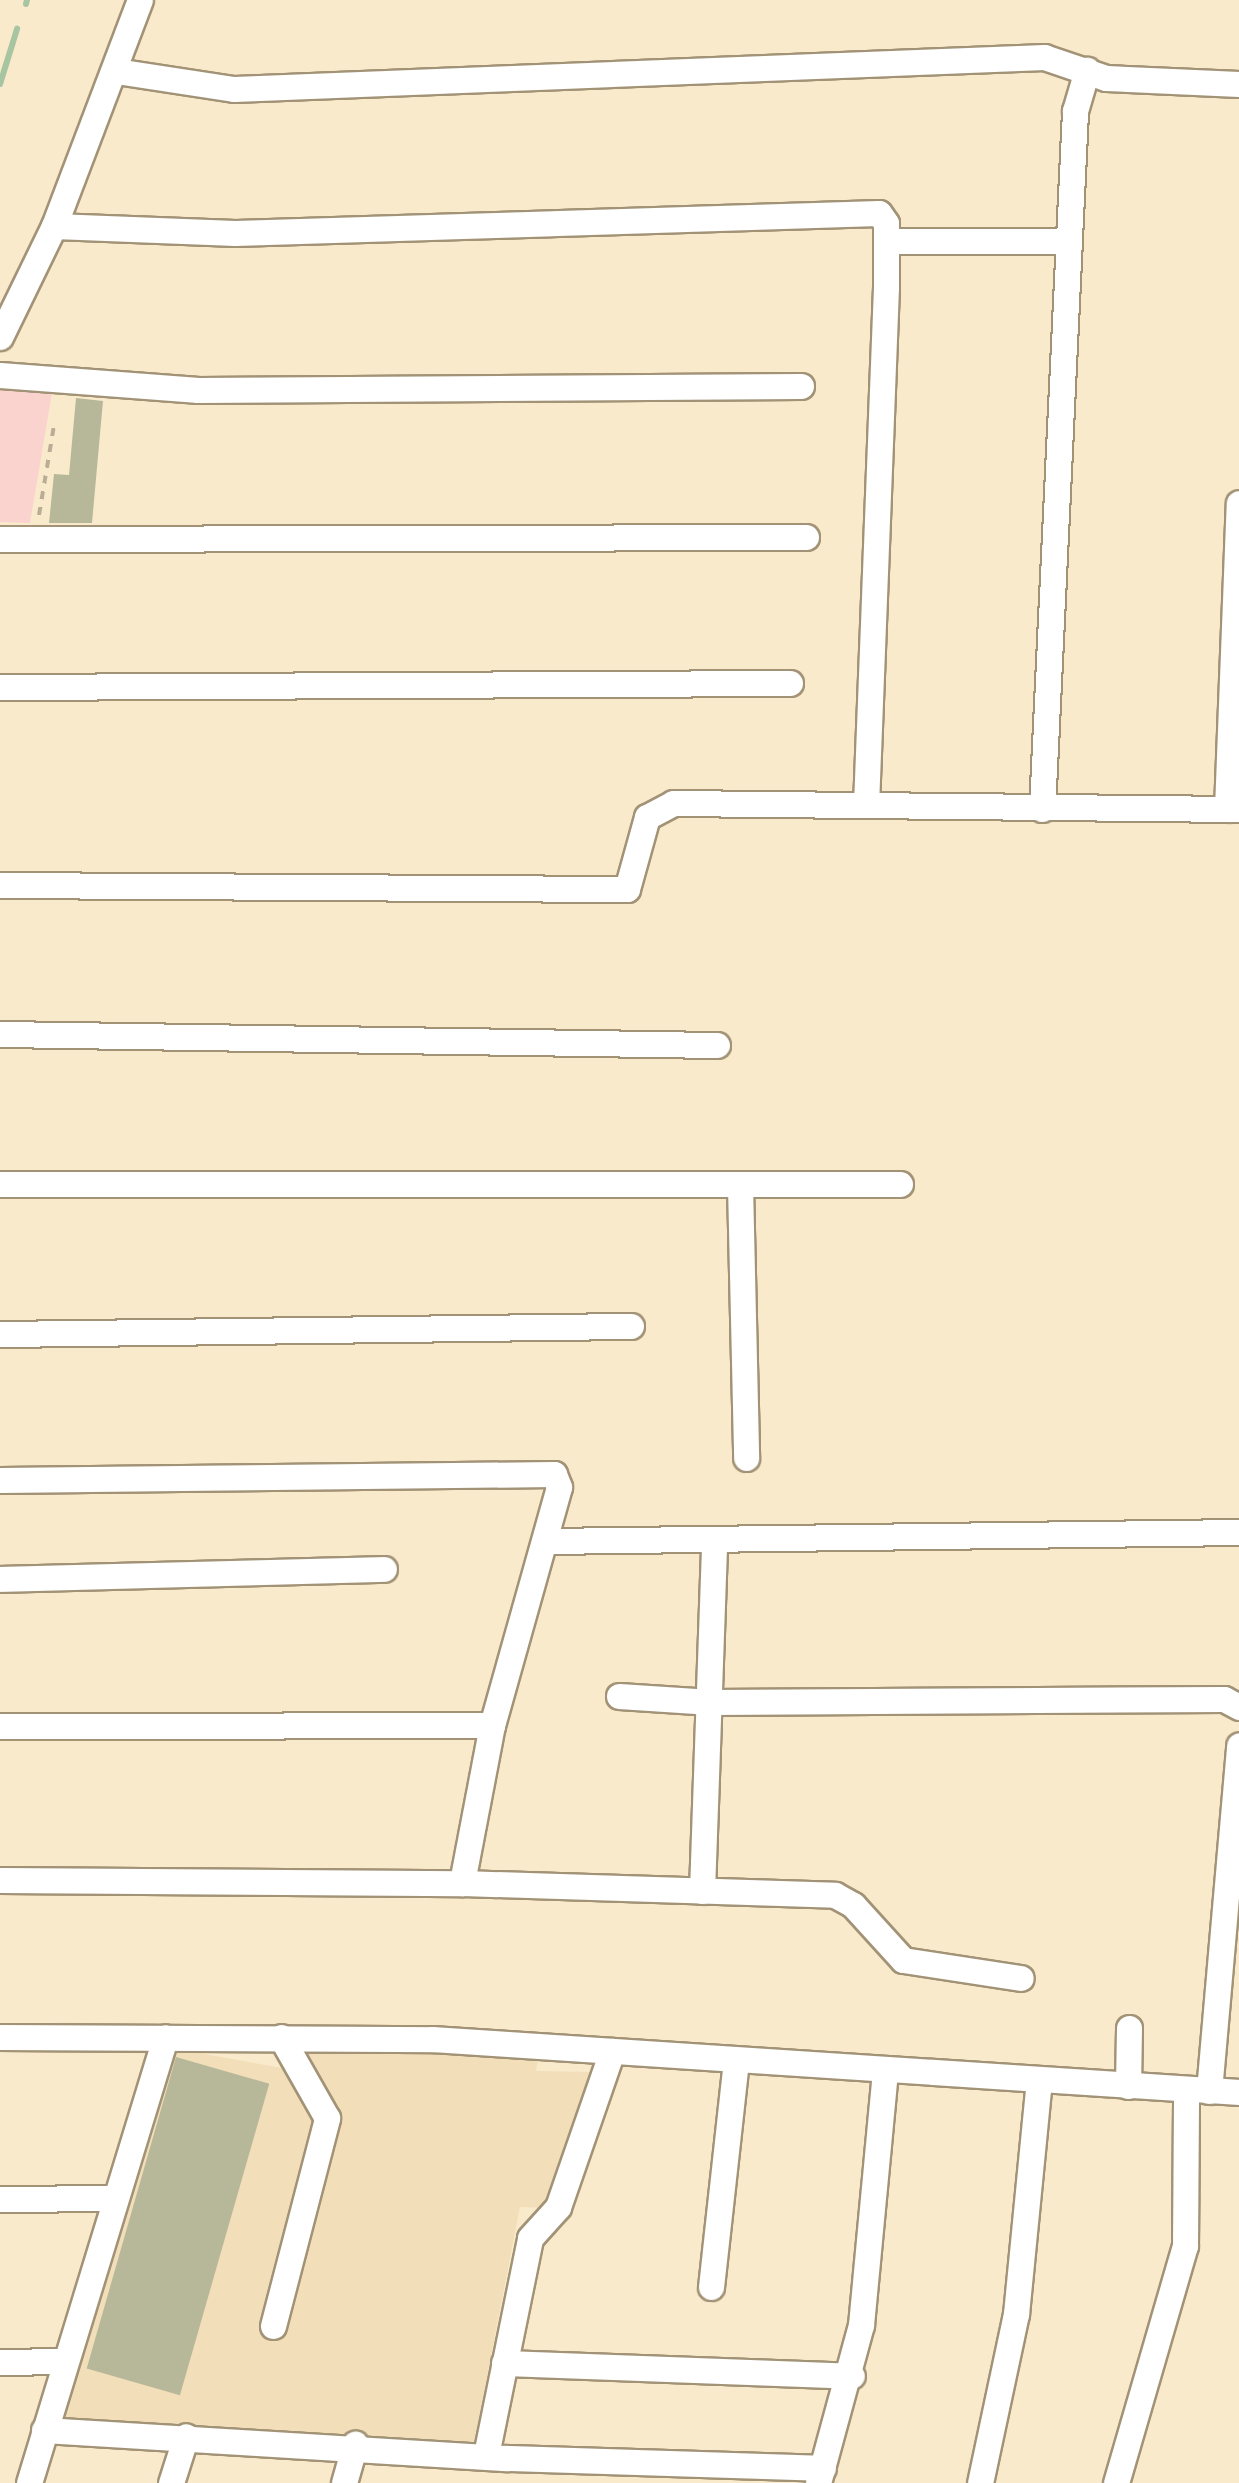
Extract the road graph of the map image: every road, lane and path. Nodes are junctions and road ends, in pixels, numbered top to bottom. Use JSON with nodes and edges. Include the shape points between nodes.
{"nodes":[{"id":1,"x":140,"y":0,"type":"edge"},
{"id":2,"x":1086,"y":70,"type":"junction"},
{"id":3,"x":116,"y":71,"type":"junction"},
{"id":4,"x":1239,"y":84,"type":"edge"},
{"id":5,"x":54,"y":226,"type":"junction"},
{"id":6,"x":886,"y":241,"type":"junction"},
{"id":7,"x":1069,"y":242,"type":"junction"},
{"id":8,"x":0,"y":337,"type":"edge"},
{"id":9,"x":0,"y":375,"type":"edge"},
{"id":10,"x":801,"y":386,"type":"dead end"},
{"id":11,"x":54,"y":425,"type":"dead end"},
{"id":12,"x":1239,"y":503,"type":"edge"},
{"id":13,"x":806,"y":537,"type":"dead end"},
{"id":14,"x":0,"y":539,"type":"edge"},
{"id":15,"x":36,"y":539,"type":"junction"},
{"id":16,"x":790,"y":683,"type":"dead end"},
{"id":17,"x":0,"y":687,"type":"edge"},
{"id":18,"x":866,"y":804,"type":"junction"},
{"id":19,"x":1042,"y":808,"type":"junction"},
{"id":20,"x":1233,"y":808,"type":"edge"},
{"id":21,"x":0,"y":885,"type":"edge"},
{"id":22,"x":0,"y":1034,"type":"edge"},
{"id":23,"x":717,"y":1045,"type":"dead end"},
{"id":24,"x":0,"y":1184,"type":"edge"},
{"id":25,"x":900,"y":1184,"type":"dead end"},
{"id":26,"x":740,"y":1185,"type":"junction"},
{"id":27,"x":631,"y":1326,"type":"dead end"},
{"id":28,"x":0,"y":1334,"type":"edge"},
{"id":29,"x":746,"y":1458,"type":"dead end"},
{"id":30,"x":0,"y":1480,"type":"edge"},
{"id":31,"x":1239,"y":1532,"type":"edge"},
{"id":32,"x":545,"y":1541,"type":"junction"},
{"id":33,"x":714,"y":1541,"type":"junction"},
{"id":34,"x":384,"y":1570,"type":"dead end"},
{"id":35,"x":0,"y":1579,"type":"edge"},
{"id":36,"x":619,"y":1696,"type":"dead end"},
{"id":37,"x":710,"y":1702,"type":"junction"},
{"id":38,"x":1239,"y":1707,"type":"edge"},
{"id":39,"x":492,"y":1725,"type":"junction"},
{"id":40,"x":0,"y":1726,"type":"edge"},
{"id":41,"x":1239,"y":1745,"type":"edge"},
{"id":42,"x":0,"y":1880,"type":"edge"},
{"id":43,"x":462,"y":1883,"type":"junction"},
{"id":44,"x":702,"y":1891,"type":"junction"},
{"id":45,"x":1021,"y":1978,"type":"dead end"},
{"id":46,"x":1129,"y":2028,"type":"dead end"},
{"id":47,"x":164,"y":2036,"type":"junction"},
{"id":48,"x":0,"y":2037,"type":"edge"},
{"id":49,"x":281,"y":2037,"type":"junction"},
{"id":50,"x":612,"y":2051,"type":"junction"},
{"id":51,"x":736,"y":2060,"type":"junction"},
{"id":52,"x":886,"y":2071,"type":"junction"},
{"id":53,"x":1039,"y":2080,"type":"junction"},
{"id":54,"x":1128,"y":2086,"type":"junction"},
{"id":55,"x":1198,"y":2091,"type":"junction"},
{"id":56,"x":1239,"y":2092,"type":"edge"},
{"id":57,"x":112,"y":2198,"type":"junction"},
{"id":58,"x":0,"y":2200,"type":"edge"},
{"id":59,"x":712,"y":2286,"type":"dead end"},
{"id":60,"x":272,"y":2326,"type":"dead end"},
{"id":61,"x":65,"y":2361,"type":"junction"},
{"id":62,"x":0,"y":2362,"type":"edge"},
{"id":63,"x":504,"y":2364,"type":"junction"},
{"id":64,"x":852,"y":2376,"type":"junction"},
{"id":65,"x":44,"y":2430,"type":"junction"},
{"id":66,"x":186,"y":2436,"type":"junction"},
{"id":67,"x":356,"y":2444,"type":"junction"},
{"id":68,"x":497,"y":2465,"type":"edge"},
{"id":69,"x":648,"y":2472,"type":"edge"},
{"id":70,"x":821,"y":2476,"type":"edge"},
{"id":71,"x":29,"y":2483,"type":"edge"},
{"id":72,"x":171,"y":2483,"type":"edge"},
{"id":73,"x":344,"y":2483,"type":"edge"},
{"id":74,"x":980,"y":2483,"type":"edge"},
{"id":75,"x":1116,"y":2483,"type":"edge"}],
"edges":[{"from":1,"to":3,"type":"street"},
{"from":2,"to":3,"type":"street","via":[[1044,56],[234,89]]},
{"from":2,"to":4,"type":"street","via":[[1128,80]]},
{"from":2,"to":7,"type":"street","via":[[1076,110]]},
{"from":3,"to":5,"type":"street"},
{"from":5,"to":6,"type":"street","via":[[235,233],[865,212],[879,214]]},
{"from":5,"to":8,"type":"street"},
{"from":6,"to":7,"type":"street"},
{"from":6,"to":18,"type":"street"},
{"from":7,"to":19,"type":"street"},
{"from":9,"to":10,"type":"street","via":[[198,390]]},
{"from":11,"to":15,"type":"path"},
{"from":12,"to":20,"type":"street"},
{"from":13,"to":15,"type":"street"},
{"from":14,"to":15,"type":"street"},
{"from":16,"to":17,"type":"street"},
{"from":18,"to":19,"type":"street"},
{"from":18,"to":21,"type":"street","via":[[656,807],[647,816],[626,889]]},
{"from":19,"to":20,"type":"street"},
{"from":22,"to":23,"type":"street"},
{"from":24,"to":26,"type":"street"},
{"from":25,"to":26,"type":"street"},
{"from":26,"to":29,"type":"street"},
{"from":27,"to":28,"type":"street"},
{"from":30,"to":32,"type":"street","via":[[544,1472],[554,1474],[559,1487]]},
{"from":31,"to":33,"type":"street"},
{"from":32,"to":33,"type":"street"},
{"from":32,"to":39,"type":"street"},
{"from":33,"to":37,"type":"street"},
{"from":34,"to":35,"type":"street"},
{"from":36,"to":37,"type":"street"},
{"from":37,"to":38,"type":"street","via":[[1224,1698]]},
{"from":37,"to":44,"type":"street"},
{"from":39,"to":40,"type":"street"},
{"from":39,"to":43,"type":"street"},
{"from":41,"to":55,"type":"street"},
{"from":42,"to":43,"type":"street"},
{"from":43,"to":44,"type":"street"},
{"from":44,"to":45,"type":"street","via":[[836,1896],[853,1905],[903,1960]]},
{"from":46,"to":54,"type":"street"},
{"from":47,"to":48,"type":"street"},
{"from":47,"to":49,"type":"street"},
{"from":47,"to":57,"type":"street"},
{"from":49,"to":50,"type":"street"},
{"from":49,"to":60,"type":"street","via":[[328,2118]]},
{"from":50,"to":51,"type":"street"},
{"from":50,"to":63,"type":"street","via":[[558,2206],[530,2238]]},
{"from":51,"to":52,"type":"street"},
{"from":51,"to":59,"type":"street"},
{"from":52,"to":53,"type":"street"},
{"from":52,"to":64,"type":"street"},
{"from":53,"to":54,"type":"street"},
{"from":53,"to":74,"type":"street","via":[[1016,2314]]},
{"from":54,"to":55,"type":"street"},
{"from":55,"to":56,"type":"street"},
{"from":55,"to":75,"type":"street","via":[[1185,2246]]},
{"from":57,"to":58,"type":"street"},
{"from":57,"to":61,"type":"street"},
{"from":61,"to":62,"type":"street"},
{"from":61,"to":65,"type":"street"},
{"from":63,"to":64,"type":"street"},
{"from":63,"to":68,"type":"street"},
{"from":64,"to":70,"type":"street"},
{"from":65,"to":66,"type":"street"},
{"from":65,"to":71,"type":"street"},
{"from":66,"to":67,"type":"street"},
{"from":66,"to":72,"type":"street"},
{"from":67,"to":68,"type":"street"},
{"from":67,"to":73,"type":"street"},
{"from":68,"to":69,"type":"street"},
{"from":69,"to":70,"type":"street"}]}
